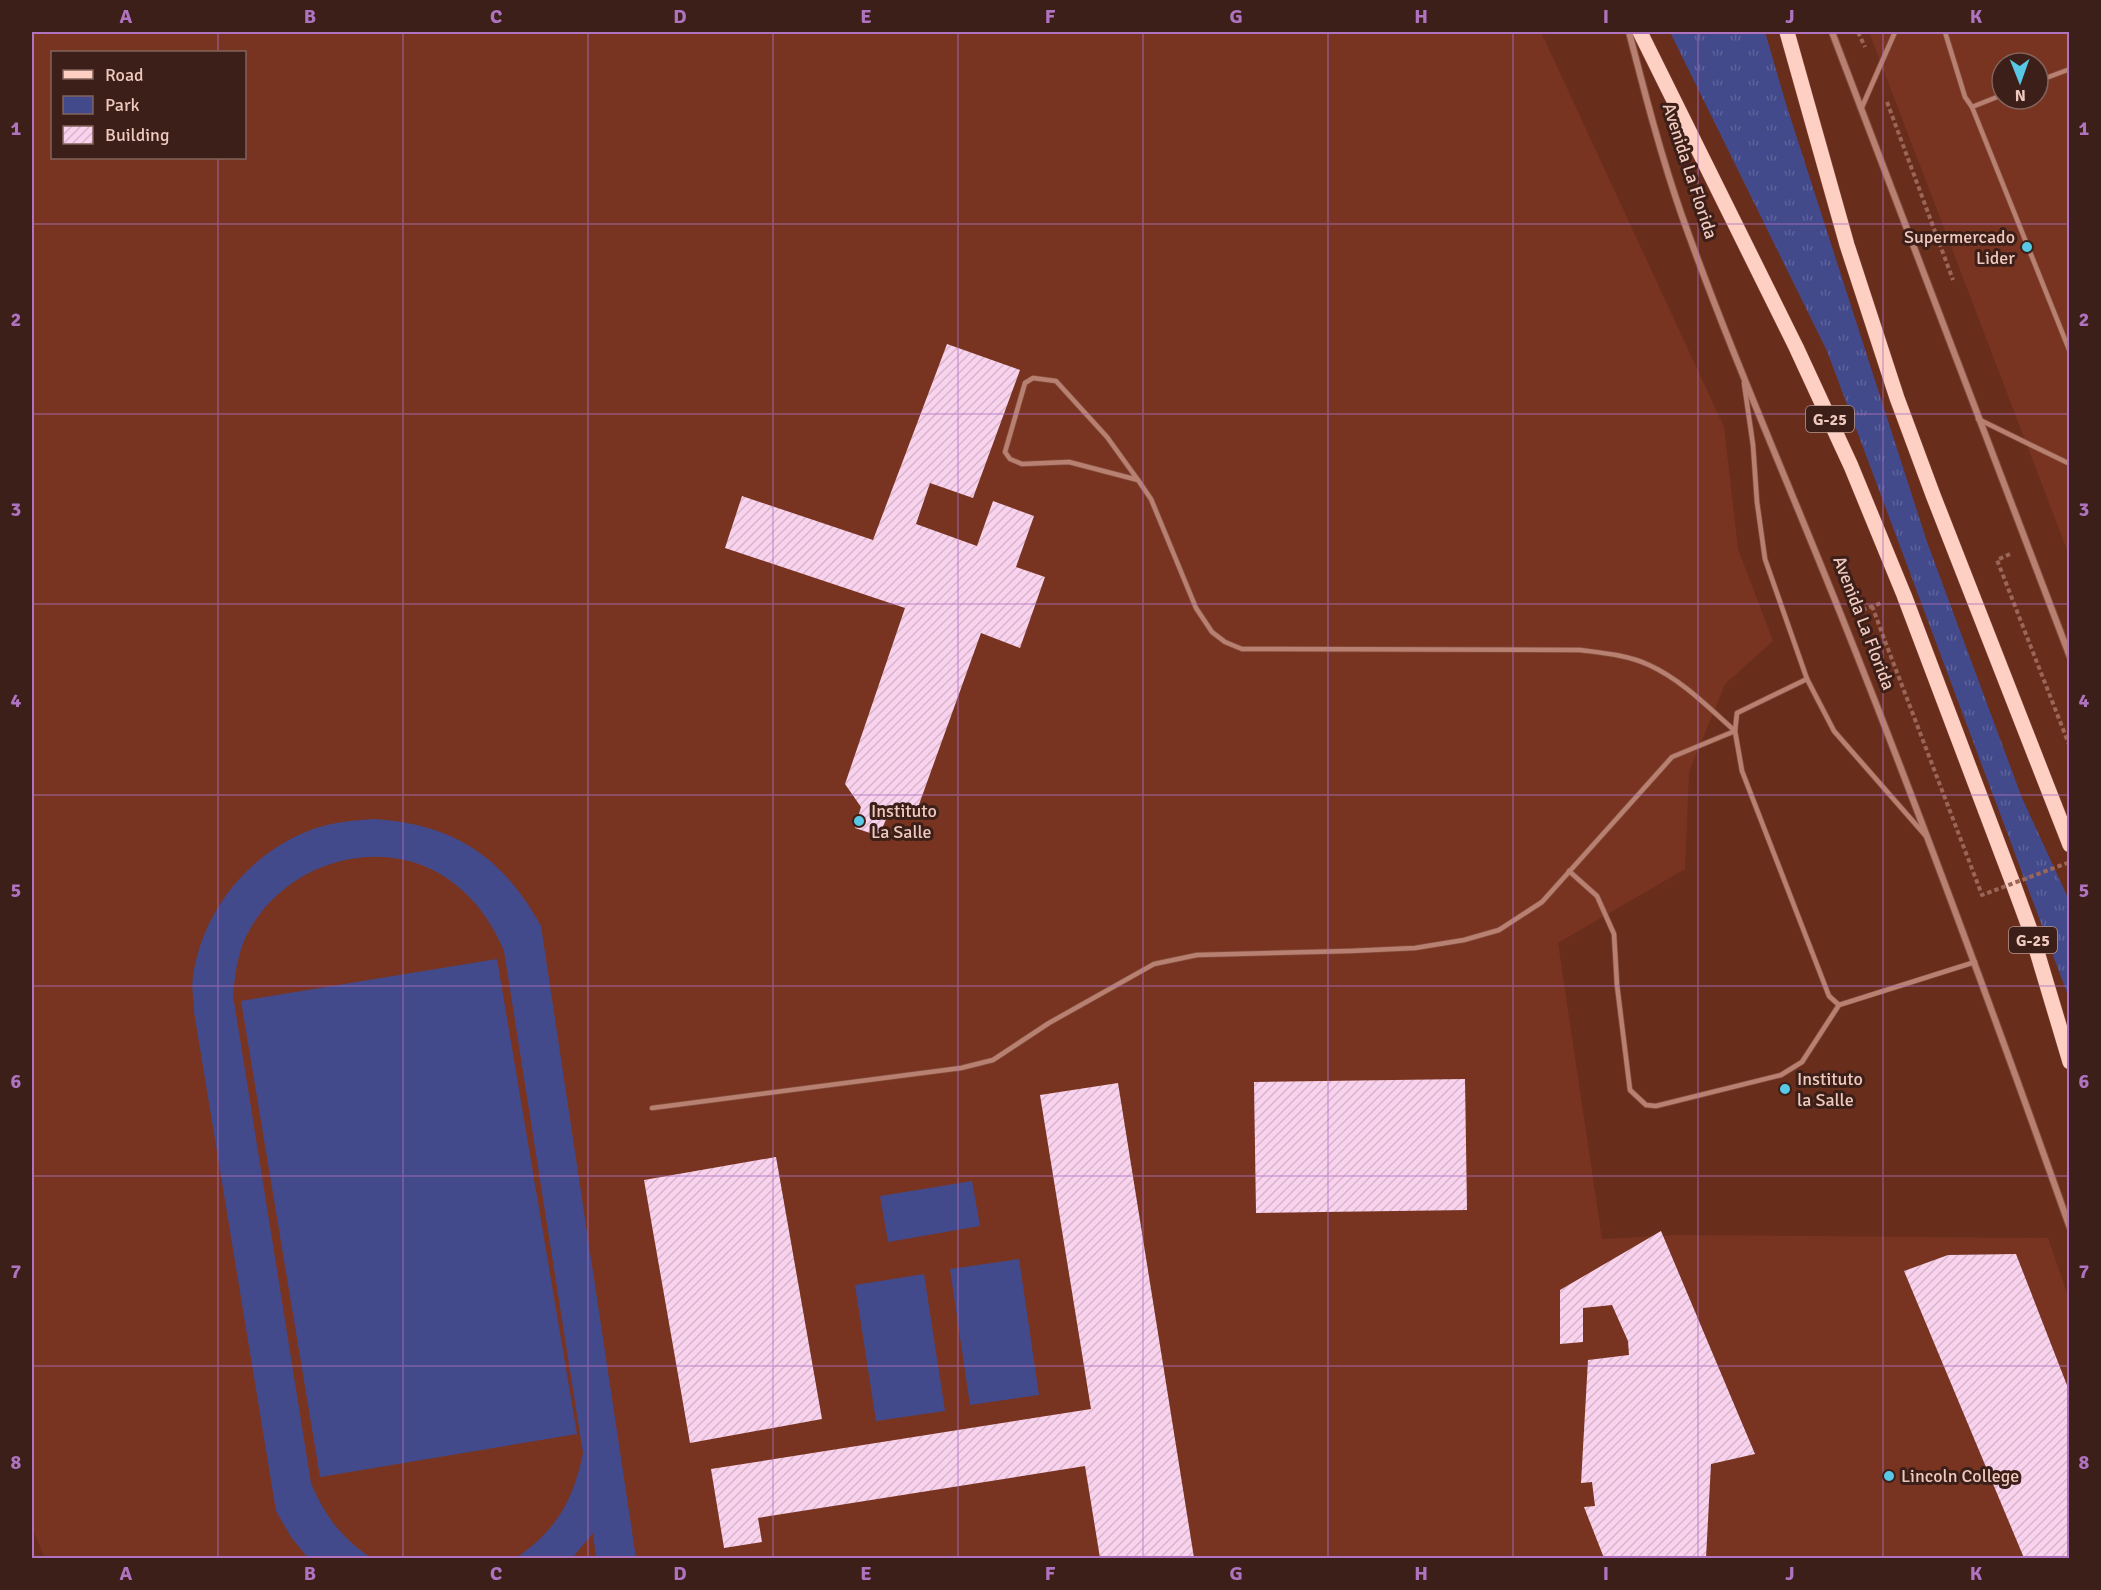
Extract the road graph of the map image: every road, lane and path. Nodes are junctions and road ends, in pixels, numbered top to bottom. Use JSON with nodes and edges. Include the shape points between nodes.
{"nodes":[{"id":1,"x":1629,"y":32,"type":"edge"},
{"id":2,"x":1640,"y":32,"type":"edge"},
{"id":3,"x":1787,"y":32,"type":"edge"},
{"id":4,"x":1832,"y":32,"type":"edge"},
{"id":5,"x":1895,"y":32,"type":"edge"},
{"id":6,"x":1945,"y":32,"type":"edge"},
{"id":7,"x":2070,"y":69,"type":"edge"},
{"id":8,"x":2050,"y":76,"type":"edge"},
{"id":9,"x":1990,"y":100,"type":"edge"},
{"id":10,"x":1862,"y":107,"type":"junction"},
{"id":11,"x":1972,"y":107,"type":"junction"},
{"id":12,"x":2070,"y":352,"type":"edge"},
{"id":13,"x":1744,"y":377,"type":"junction"},
{"id":14,"x":1978,"y":418,"type":"junction"},
{"id":15,"x":2070,"y":464,"type":"edge"},
{"id":16,"x":1138,"y":480,"type":"junction"},
{"id":17,"x":2027,"y":546,"type":"junction"},
{"id":18,"x":1904,"y":595,"type":"junction"},
{"id":19,"x":1872,"y":606,"type":"junction"},
{"id":20,"x":1842,"y":618,"type":"junction"},
{"id":21,"x":2070,"y":657,"type":"edge"},
{"id":22,"x":1807,"y":679,"type":"junction"},
{"id":23,"x":1735,"y":731,"type":"junction"},
{"id":24,"x":2070,"y":747,"type":"edge"},
{"id":25,"x":1925,"y":835,"type":"junction"},
{"id":26,"x":2070,"y":845,"type":"edge"},
{"id":27,"x":2070,"y":862,"type":"edge"},
{"id":28,"x":1569,"y":871,"type":"junction"},
{"id":29,"x":1975,"y":962,"type":"junction"},
{"id":30,"x":1839,"y":1005,"type":"junction"},
{"id":31,"x":2070,"y":1062,"type":"edge"},
{"id":32,"x":652,"y":1108,"type":"dead end"},
{"id":33,"x":2070,"y":1228,"type":"edge"}],
"edges":[{"from":1,"to":13,"type":"street","name":"Avenida La Florida","via":[[1682,215]]},
{"from":2,"to":18,"type":"main road","name":"Avenida La Florida","number":"G-25","via":[[1825,408]]},
{"from":3,"to":26,"type":"main road","via":[[1844,234],[1897,398]]},
{"from":4,"to":10,"type":"street"},
{"from":5,"to":10,"type":"lane"},
{"from":6,"to":11,"type":"lane","via":[[1965,97]]},
{"from":7,"to":8,"type":"lane"},
{"from":9,"to":11,"type":"lane"},
{"from":10,"to":14,"type":"street"},
{"from":11,"to":12,"type":"lane"},
{"from":13,"to":20,"type":"street","name":"Avenida La Florida"},
{"from":13,"to":22,"type":"lane","via":[[1765,559]]},
{"from":14,"to":15,"type":"lane"},
{"from":14,"to":17,"type":"street"},
{"from":16,"to":16,"type":"lane","via":[[1107,437],[1056,381],[1033,378],[1025,383],[1005,452],[1010,459],[1022,464],[1069,462]]},
{"from":16,"to":23,"type":"lane","via":[[1151,499],[1196,608],[1212,632],[1225,642],[1242,648],[1580,650],[1623,656],[1650,665],[1686,688]]},
{"from":17,"to":21,"type":"street"},
{"from":17,"to":24,"type":"path","via":[[1996,560]]},
{"from":18,"to":19,"type":"path"},
{"from":18,"to":31,"type":"main road","name":"Avenida La Florida","number":"G-25","via":[[2032,935]]},
{"from":19,"to":20,"type":"path"},
{"from":19,"to":27,"type":"path","bridge":true,"via":[[1982,895]]},
{"from":20,"to":25,"type":"street","name":"Avenida La Florida"},
{"from":22,"to":23,"type":"lane","via":[[1737,713]]},
{"from":22,"to":25,"type":"lane","via":[[1834,731]]},
{"from":23,"to":28,"type":"lane","via":[[1672,757]]},
{"from":23,"to":30,"type":"lane","via":[[1742,771],[1829,996]]},
{"from":25,"to":29,"type":"street","name":"Avenida La Florida"},
{"from":28,"to":30,"type":"lane","via":[[1597,896],[1614,934],[1630,1090],[1646,1105],[1656,1106],[1781,1075],[1802,1062]]},
{"from":28,"to":32,"type":"lane","via":[[1542,902],[1498,930],[1464,940],[1415,948],[1197,955],[1154,964],[1049,1023],[993,1060],[961,1068]]},
{"from":29,"to":30,"type":"lane"},
{"from":29,"to":33,"type":"street","name":"Avenida La Florida"}]}
